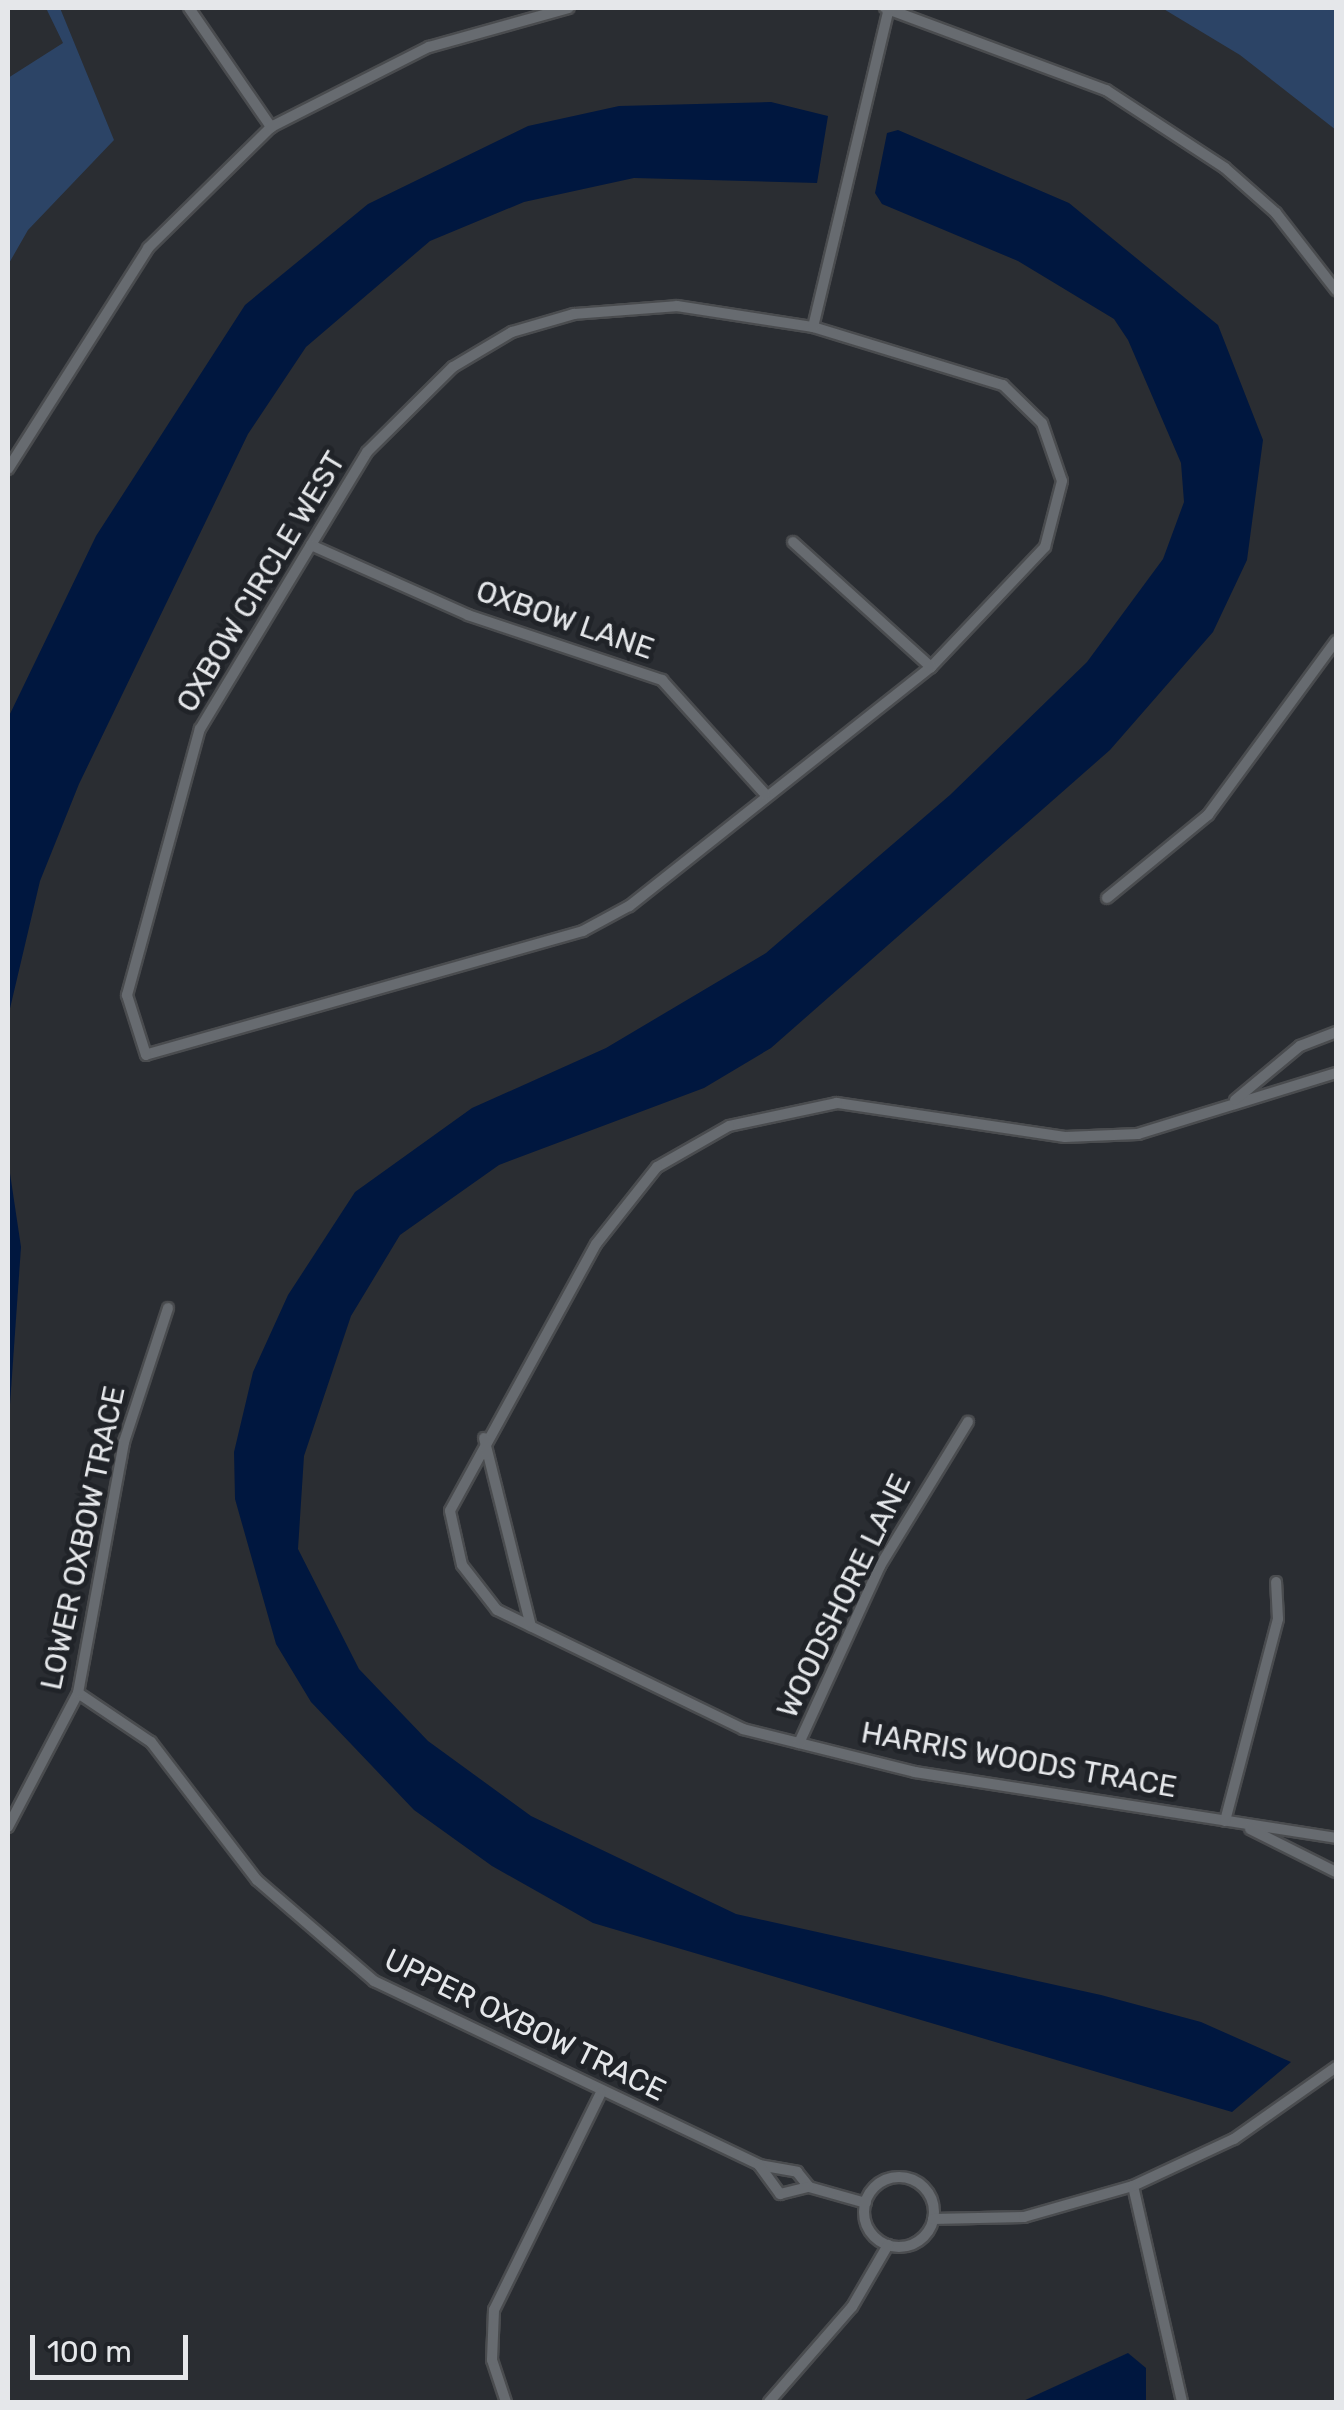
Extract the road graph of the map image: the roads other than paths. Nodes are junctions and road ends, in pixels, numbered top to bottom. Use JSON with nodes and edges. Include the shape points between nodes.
{"nodes":[{"id":1,"x":189,"y":8,"type":"edge"},
{"id":2,"x":569,"y":8,"type":"edge"},
{"id":3,"x":888,"y":8,"type":"edge"},
{"id":4,"x":271,"y":127,"type":"junction"},
{"id":5,"x":1336,"y":290,"type":"edge"},
{"id":6,"x":813,"y":327,"type":"junction"},
{"id":7,"x":8,"y":469,"type":"edge"},
{"id":8,"x":793,"y":542,"type":"dead end"},
{"id":9,"x":311,"y":545,"type":"junction"},
{"id":10,"x":1336,"y":641,"type":"edge"},
{"id":11,"x":930,"y":667,"type":"junction"},
{"id":12,"x":765,"y":794,"type":"junction"},
{"id":13,"x":1107,"y":898,"type":"dead end"},
{"id":14,"x":1336,"y":1032,"type":"edge"},
{"id":15,"x":1336,"y":1073,"type":"edge"},
{"id":16,"x":1235,"y":1101,"type":"junction"},
{"id":17,"x":168,"y":1308,"type":"dead end"},
{"id":18,"x":968,"y":1422,"type":"dead end"},
{"id":19,"x":484,"y":1438,"type":"junction"},
{"id":20,"x":1276,"y":1582,"type":"dead end"},
{"id":21,"x":531,"y":1626,"type":"junction"},
{"id":22,"x":78,"y":1693,"type":"junction"},
{"id":23,"x":800,"y":1743,"type":"junction"},
{"id":24,"x":1225,"y":1821,"type":"junction"},
{"id":25,"x":8,"y":1826,"type":"edge"},
{"id":26,"x":1336,"y":1838,"type":"edge"},
{"id":27,"x":1336,"y":1872,"type":"edge"},
{"id":28,"x":1336,"y":2067,"type":"edge"},
{"id":29,"x":601,"y":2093,"type":"junction"},
{"id":30,"x":759,"y":2165,"type":"junction"},
{"id":31,"x":1132,"y":2186,"type":"junction"},
{"id":32,"x":809,"y":2188,"type":"junction"},
{"id":33,"x":866,"y":2204,"type":"junction"},
{"id":34,"x":933,"y":2219,"type":"junction"},
{"id":35,"x":888,"y":2245,"type":"junction"},
{"id":36,"x":506,"y":2402,"type":"edge"},
{"id":37,"x":769,"y":2402,"type":"edge"},
{"id":38,"x":1182,"y":2402,"type":"edge"}],
"edges":[{"from":1,"to":4,"type":"street"},
{"from":2,"to":4,"type":"street","via":[[429,47]]},
{"from":3,"to":5,"type":"street","via":[[1121,100],[1276,212]]},
{"from":3,"to":6,"type":"street"},
{"from":4,"to":7,"type":"street","via":[[148,248]]},
{"from":6,"to":9,"type":"street","name":"OXBOW CIRCLE WEST","via":[[677,306],[574,314],[512,332],[407,408]]},
{"from":6,"to":11,"type":"street","name":"OXBOW CIRCLE WEST","via":[[1003,384],[1042,423],[1062,481],[1045,547]]},
{"from":8,"to":11,"type":"street"},
{"from":9,"to":12,"type":"street","name":"OXBOW LANE","via":[[468,615],[662,680]]},
{"from":9,"to":12,"type":"street","name":"OXBOW CIRCLE WEST","via":[[200,729],[127,996],[146,1055],[583,930],[629,906]]},
{"from":10,"to":13,"type":"street","via":[[1208,814]]},
{"from":11,"to":12,"type":"street","name":"OXBOW CIRCLE WEST"},
{"from":14,"to":16,"type":"street","name":"HARRIS WOODS TRACE","via":[[1300,1046]]},
{"from":15,"to":16,"type":"street","name":"HARRIS WOODS TRACE"},
{"from":16,"to":19,"type":"street","name":"HARRIS WOODS TRACE","via":[[1106,1136],[837,1103],[728,1126],[657,1167],[630,1196]]},
{"from":17,"to":22,"type":"street","name":"LOWER OXBOW TRACE","via":[[124,1442]]},
{"from":18,"to":23,"type":"street","name":"WOODSHORE LANE","via":[[880,1566]]},
{"from":19,"to":21,"type":"street"},
{"from":19,"to":21,"type":"street","name":"HARRIS WOODS TRACE","via":[[453,1492],[451,1536],[476,1588]]},
{"from":20,"to":24,"type":"street","via":[[1278,1619]]},
{"from":21,"to":23,"type":"street","name":"HARRIS WOODS TRACE","via":[[742,1729]]},
{"from":22,"to":25,"type":"street","name":"LOWER OXBOW TRACE"},
{"from":22,"to":29,"type":"street","name":"UPPER OXBOW TRACE","via":[[151,1742],[257,1880],[332,1953]]},
{"from":23,"to":24,"type":"street","name":"HARRIS WOODS TRACE","via":[[915,1772]]},
{"from":24,"to":26,"type":"street","name":"HARRIS WOODS TRACE"},
{"from":24,"to":27,"type":"street","name":"HARRIS WOODS TRACE"},
{"from":28,"to":31,"type":"street","via":[[1234,2138]]},
{"from":29,"to":30,"type":"street","name":"UPPER OXBOW TRACE"},
{"from":29,"to":36,"type":"street","via":[[494,2310],[492,2360]]},
{"from":30,"to":32,"type":"street","name":"UPPER OXBOW TRACE","via":[[797,2172]]},
{"from":30,"to":32,"type":"street","name":"UPPER OXBOW TRACE","via":[[780,2194]]},
{"from":31,"to":34,"type":"street","via":[[1024,2217]]},
{"from":31,"to":38,"type":"street"},
{"from":32,"to":33,"type":"street","name":"UPPER OXBOW TRACE"},
{"from":33,"to":34,"type":"street","via":[[877,2184],[906,2178],[930,2195]]},
{"from":33,"to":35,"type":"street","via":[[866,2225]]},
{"from":34,"to":35,"type":"street","via":[[914,2244]]},
{"from":35,"to":37,"type":"street","via":[[852,2307]]}]}
